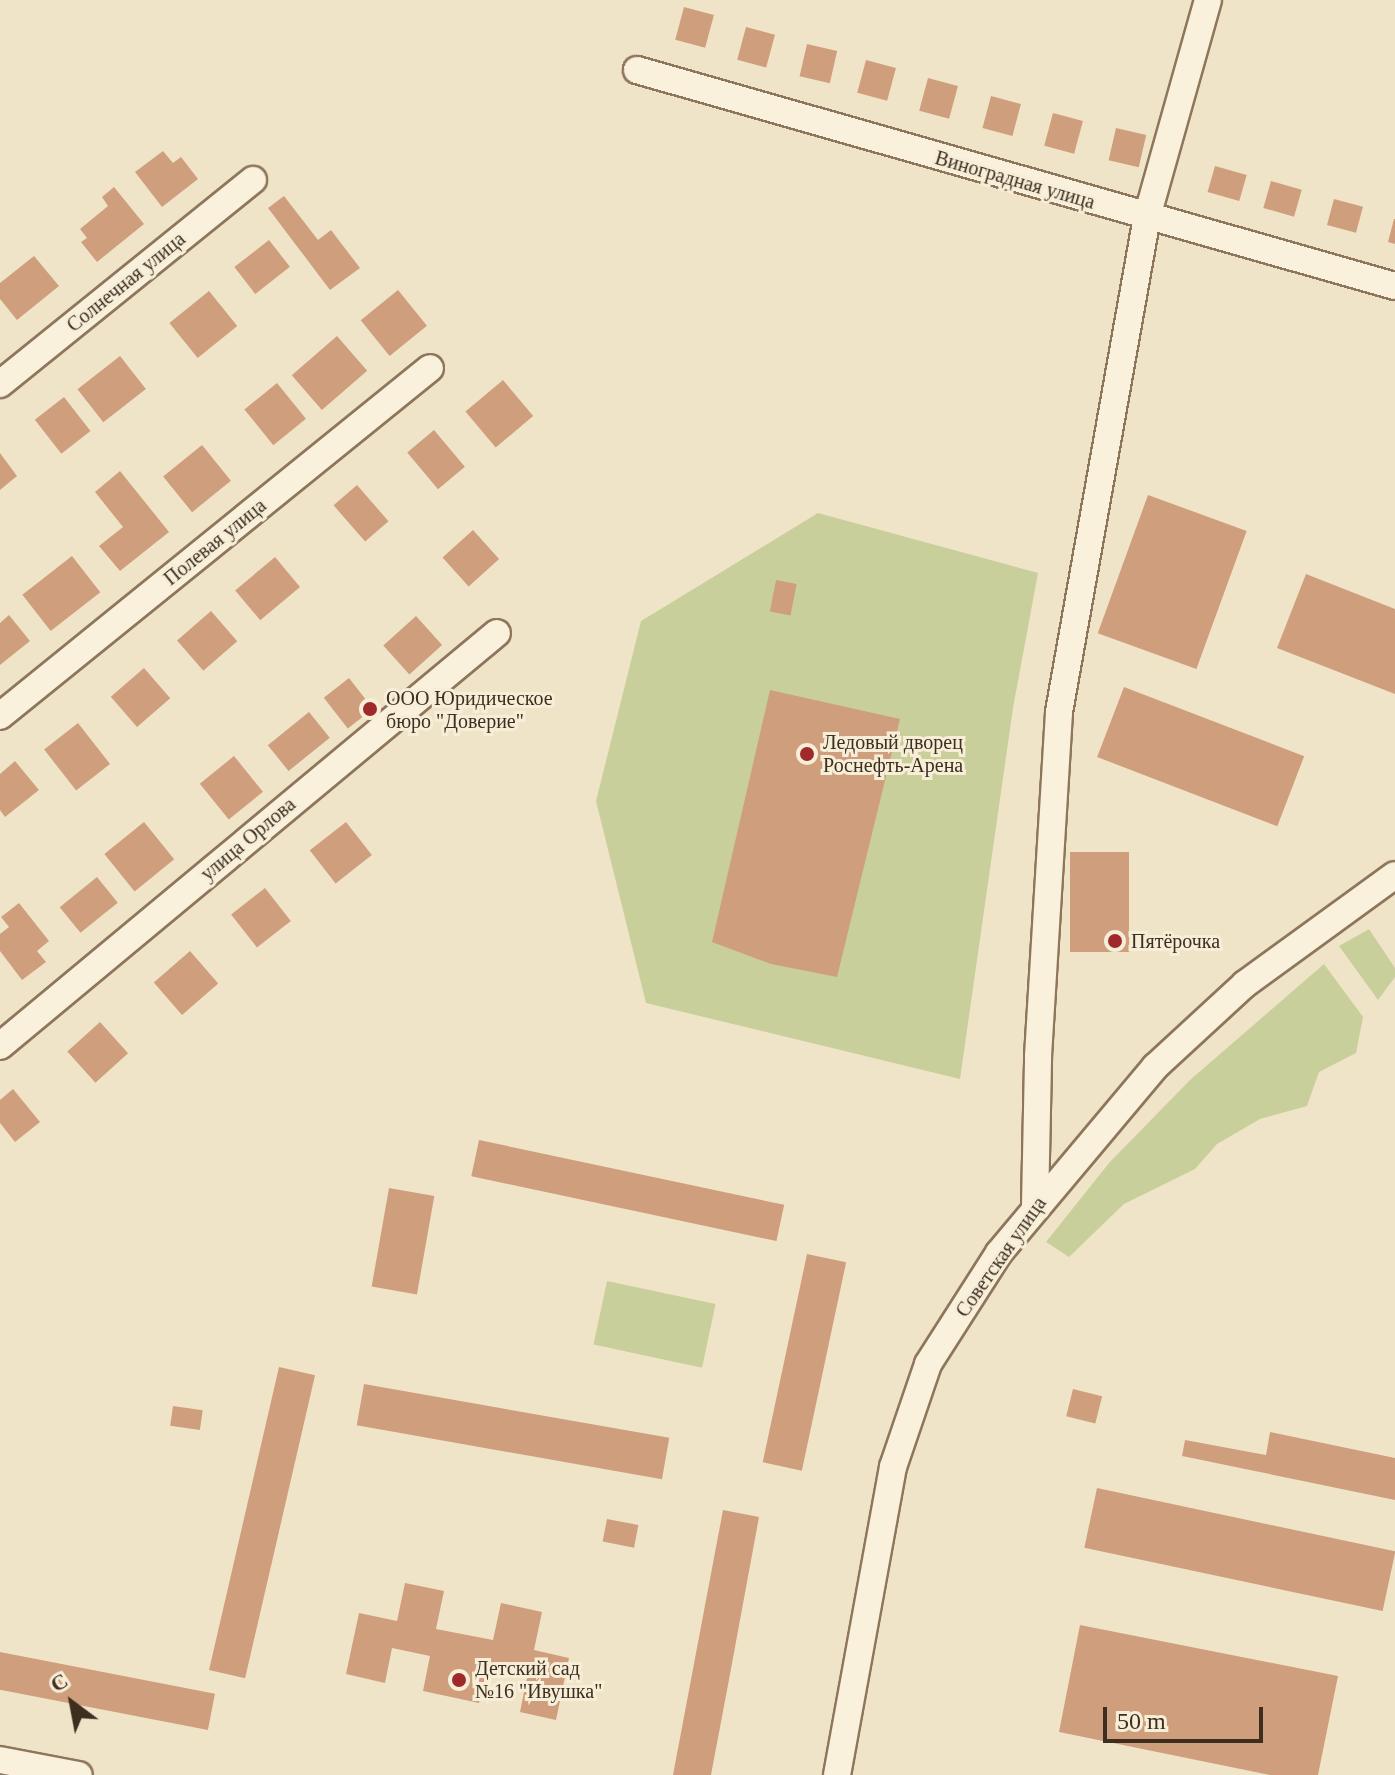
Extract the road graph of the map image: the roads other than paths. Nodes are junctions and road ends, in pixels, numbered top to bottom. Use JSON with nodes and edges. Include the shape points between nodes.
{"nodes":[{"id":1,"x":1208,"y":0,"type":"edge"},
{"id":2,"x":637,"y":70,"type":"dead end"},
{"id":3,"x":253,"y":180,"type":"dead end"},
{"id":4,"x":1147,"y":217,"type":"junction"},
{"id":5,"x":1395,"y":286,"type":"edge"},
{"id":6,"x":430,"y":368,"type":"dead end"},
{"id":7,"x":0,"y":384,"type":"edge"},
{"id":8,"x":497,"y":633,"type":"dead end"},
{"id":9,"x":0,"y":716,"type":"edge"},
{"id":10,"x":1395,"y":875,"type":"edge"},
{"id":11,"x":0,"y":1046,"type":"edge"},
{"id":12,"x":1035,"y":1205,"type":"junction"},
{"id":13,"x":0,"y":1760,"type":"edge"},
{"id":14,"x":79,"y":1775,"type":"edge"},
{"id":15,"x":837,"y":1775,"type":"edge"}],
"edges":[{"from":1,"to":4,"type":"street"},
{"from":2,"to":4,"type":"street","name":"Виноградная улица"},
{"from":3,"to":7,"type":"street","name":"Солнечная улица"},
{"from":4,"to":5,"type":"street","name":"Виноградная улица"},
{"from":4,"to":12,"type":"street","via":[[1059,712],[1038,1056]]},
{"from":6,"to":9,"type":"street","name":"Полевая улица"},
{"from":8,"to":11,"type":"street","name":"улица Орлова"},
{"from":10,"to":12,"type":"street","name":"Советская улица","via":[[1245,984],[1155,1067]]},
{"from":12,"to":15,"type":"street","name":"Советская улица","via":[[928,1364],[907,1414]]},
{"from":13,"to":14,"type":"street"}]}
